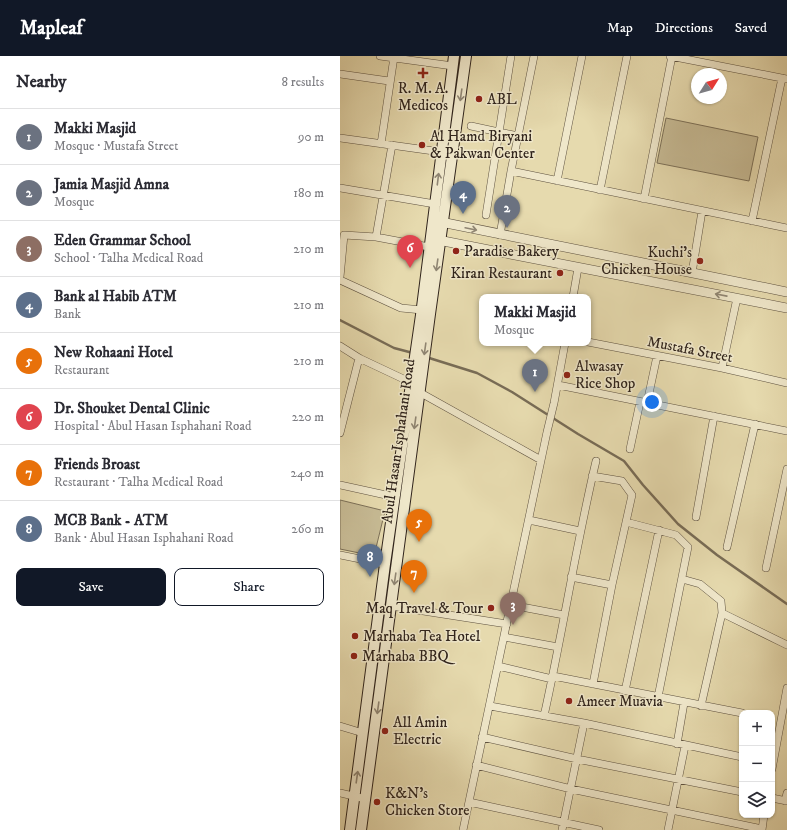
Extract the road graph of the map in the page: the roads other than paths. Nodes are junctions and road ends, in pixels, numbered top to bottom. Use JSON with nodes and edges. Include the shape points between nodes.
{"nodes":[{"id":1,"x":380,"y":56,"type":"edge"},
{"id":2,"x":466,"y":56,"type":"edge"},
{"id":3,"x":511,"y":56,"type":"edge"},
{"id":4,"x":534,"y":56,"type":"edge"},
{"id":5,"x":582,"y":56,"type":"edge"},
{"id":6,"x":627,"y":56,"type":"edge"},
{"id":7,"x":671,"y":56,"type":"edge"},
{"id":8,"x":394,"y":57,"type":"junction"},
{"id":9,"x":416,"y":58,"type":"edge"},
{"id":10,"x":454,"y":61,"type":"edge"},
{"id":11,"x":340,"y":74,"type":"edge"},
{"id":12,"x":784,"y":79,"type":"edge"},
{"id":13,"x":389,"y":81,"type":"junction"},
{"id":14,"x":471,"y":126,"type":"dead end"},
{"id":15,"x":498,"y":132,"type":"junction"},
{"id":16,"x":518,"y":136,"type":"junction"},
{"id":17,"x":340,"y":138,"type":"edge"},
{"id":18,"x":381,"y":144,"type":"junction"},
{"id":19,"x":392,"y":145,"type":"junction"},
{"id":20,"x":441,"y":152,"type":"junction"},
{"id":21,"x":511,"y":171,"type":"junction"},
{"id":22,"x":557,"y":181,"type":"junction"},
{"id":23,"x":340,"y":188,"type":"edge"},
{"id":24,"x":600,"y":190,"type":"junction"},
{"id":25,"x":384,"y":195,"type":"junction"},
{"id":26,"x":644,"y":199,"type":"junction"},
{"id":27,"x":435,"y":204,"type":"junction"},
{"id":28,"x":702,"y":212,"type":"junction"},
{"id":29,"x":486,"y":215,"type":"dead end"},
{"id":30,"x":752,"y":221,"type":"junction"},
{"id":31,"x":438,"y":222,"type":"junction"},
{"id":32,"x":787,"y":228,"type":"edge"},
{"id":33,"x":342,"y":235,"type":"edge"},
{"id":34,"x":500,"y":235,"type":"junction"},
{"id":35,"x":376,"y":237,"type":"junction"},
{"id":36,"x":433,"y":242,"type":"junction"},
{"id":37,"x":578,"y":268,"type":"junction"},
{"id":38,"x":692,"y":273,"type":"junction"},
{"id":39,"x":340,"y":279,"type":"edge"},
{"id":40,"x":787,"y":292,"type":"edge"},
{"id":41,"x":574,"y":294,"type":"edge"},
{"id":42,"x":737,"y":298,"type":"junction"},
{"id":43,"x":787,"y":308,"type":"edge"},
{"id":44,"x":424,"y":313,"type":"junction"},
{"id":45,"x":591,"y":343,"type":"edge"},
{"id":46,"x":340,"y":346,"type":"edge"},
{"id":47,"x":564,"y":346,"type":"edge"},
{"id":48,"x":657,"y":356,"type":"junction"},
{"id":49,"x":359,"y":358,"type":"junction"},
{"id":50,"x":722,"y":368,"type":"junction"},
{"id":51,"x":787,"y":382,"type":"edge"},
{"id":52,"x":558,"y":385,"type":"junction"},
{"id":53,"x":417,"y":386,"type":"junction"},
{"id":54,"x":644,"y":402,"type":"junction"},
{"id":55,"x":714,"y":416,"type":"junction"},
{"id":56,"x":755,"y":424,"type":"junction"},
{"id":57,"x":787,"y":431,"type":"edge"},
{"id":58,"x":340,"y":433,"type":"edge"},
{"id":59,"x":630,"y":449,"type":"dead end"},
{"id":60,"x":541,"y":460,"type":"junction"},
{"id":61,"x":596,"y":461,"type":"dead end"},
{"id":62,"x":787,"y":469,"type":"edge"},
{"id":63,"x":592,"y":476,"type":"junction"},
{"id":64,"x":340,"y":485,"type":"edge"},
{"id":65,"x":395,"y":497,"type":"junction"},
{"id":66,"x":696,"y":517,"type":"dead end"},
{"id":67,"x":529,"y":520,"type":"junction"},
{"id":68,"x":626,"y":522,"type":"junction"},
{"id":69,"x":658,"y":530,"type":"junction"},
{"id":70,"x":580,"y":531,"type":"junction"},
{"id":71,"x":727,"y":547,"type":"dead end"},
{"id":72,"x":340,"y":555,"type":"edge"},
{"id":73,"x":385,"y":564,"type":"junction"},
{"id":74,"x":766,"y":568,"type":"dead end"},
{"id":75,"x":571,"y":578,"type":"junction"},
{"id":76,"x":682,"y":579,"type":"junction"},
{"id":77,"x":612,"y":586,"type":"junction"},
{"id":78,"x":511,"y":605,"type":"junction"},
{"id":79,"x":391,"y":606,"type":"junction"},
{"id":80,"x":722,"y":613,"type":"junction"},
{"id":81,"x":564,"y":615,"type":"junction"},
{"id":82,"x":507,"y":624,"type":"junction"},
{"id":83,"x":504,"y":637,"type":"junction"},
{"id":84,"x":787,"y":645,"type":"edge"},
{"id":85,"x":558,"y":647,"type":"junction"},
{"id":86,"x":498,"y":666,"type":"junction"},
{"id":87,"x":553,"y":678,"type":"junction"},
{"id":88,"x":593,"y":684,"type":"junction"},
{"id":89,"x":787,"y":688,"type":"edge"},
{"id":90,"x":625,"y":691,"type":"junction"},
{"id":91,"x":658,"y":697,"type":"junction"},
{"id":92,"x":684,"y":702,"type":"junction"},
{"id":93,"x":490,"y":706,"type":"junction"},
{"id":94,"x":701,"y":706,"type":"junction"},
{"id":95,"x":739,"y":712,"type":"edge"},
{"id":96,"x":544,"y":716,"type":"junction"},
{"id":97,"x":775,"y":719,"type":"edge"},
{"id":98,"x":780,"y":720,"type":"junction"},
{"id":99,"x":584,"y":723,"type":"junction"},
{"id":100,"x":340,"y":726,"type":"edge"},
{"id":101,"x":363,"y":733,"type":"junction"},
{"id":102,"x":482,"y":737,"type":"junction"},
{"id":103,"x":677,"y":744,"type":"junction"},
{"id":104,"x":685,"y":746,"type":"junction"},
{"id":105,"x":775,"y":748,"type":"edge"},
{"id":106,"x":739,"y":756,"type":"edge"},
{"id":107,"x":577,"y":759,"type":"junction"},
{"id":108,"x":476,"y":765,"type":"junction"},
{"id":109,"x":678,"y":779,"type":"junction"},
{"id":110,"x":571,"y":789,"type":"junction"},
{"id":111,"x":739,"y":791,"type":"edge"},
{"id":112,"x":787,"y":792,"type":"edge"},
{"id":113,"x":340,"y":793,"type":"edge"},
{"id":114,"x":354,"y":797,"type":"junction"},
{"id":115,"x":366,"y":799,"type":"junction"},
{"id":116,"x":775,"y":799,"type":"edge"},
{"id":117,"x":786,"y":801,"type":"edge"},
{"id":118,"x":469,"y":802,"type":"junction"},
{"id":119,"x":672,"y":810,"type":"junction"},
{"id":120,"x":764,"y":818,"type":"edge"},
{"id":121,"x":563,"y":826,"type":"edge"},
{"id":122,"x":762,"y":829,"type":"edge"},
{"id":123,"x":350,"y":830,"type":"edge"},
{"id":124,"x":362,"y":830,"type":"edge"},
{"id":125,"x":463,"y":830,"type":"edge"},
{"id":126,"x":599,"y":830,"type":"edge"},
{"id":127,"x":668,"y":830,"type":"edge"}],
"edges":[{"from":1,"to":8,"type":"street"},
{"from":2,"to":31,"type":"main road","name":"Abul Hasan Isphahani Road","one_way":true},
{"from":3,"to":15,"type":"street"},
{"from":4,"to":16,"type":"street"},
{"from":5,"to":22,"type":"street"},
{"from":6,"to":24,"type":"street"},
{"from":7,"to":12,"type":"street"},
{"from":7,"to":26,"type":"street"},
{"from":8,"to":9,"type":"street"},
{"from":8,"to":13,"type":"street"},
{"from":9,"to":10,"type":"street"},
{"from":10,"to":20,"type":"main road","name":"Abul Hasan Isphahani Road"},
{"from":11,"to":13,"type":"street"},
{"from":12,"to":30,"type":"street"},
{"from":13,"to":18,"type":"street"},
{"from":14,"to":15,"type":"street"},
{"from":15,"to":16,"type":"street"},
{"from":15,"to":29,"type":"street"},
{"from":16,"to":21,"type":"street"},
{"from":17,"to":18,"type":"street"},
{"from":18,"to":19,"type":"street"},
{"from":19,"to":20,"type":"street"},
{"from":19,"to":25,"type":"street"},
{"from":27,"to":20,"type":"main road","name":"Abul Hasan Isphahani Road","one_way":true},
{"from":21,"to":22,"type":"street"},
{"from":21,"to":34,"type":"street"},
{"from":22,"to":24,"type":"street"},
{"from":23,"to":25,"type":"street"},
{"from":24,"to":26,"type":"street"},
{"from":25,"to":27,"type":"street"},
{"from":25,"to":35,"type":"street"},
{"from":26,"to":28,"type":"street"},
{"from":27,"to":31,"type":"main road","name":"Abul Hasan Isphahani Road"},
{"from":28,"to":30,"type":"street"},
{"from":28,"to":38,"type":"street"},
{"from":30,"to":32,"type":"street"},
{"from":31,"to":34,"type":"street","one_way":true},
{"from":31,"to":36,"type":"main road","name":"Abul Hasan Isphahani Road"},
{"from":33,"to":35,"type":"street"},
{"from":33,"to":39,"type":"street"},
{"from":34,"to":38,"type":"street"},
{"from":35,"to":36,"type":"street"},
{"from":36,"to":37,"type":"street"},
{"from":36,"to":44,"type":"main road","name":"Abul Hasan Isphahani Road"},
{"from":37,"to":41,"type":"street"},
{"from":42,"to":37,"type":"street","one_way":true},
{"from":38,"to":40,"type":"street"},
{"from":39,"to":44,"type":"street","via":[[401,308]]},
{"from":42,"to":43,"type":"street"},
{"from":42,"to":50,"type":"street"},
{"from":44,"to":53,"type":"main road","name":"Abul Hasan Isphahani Road"},
{"from":45,"to":48,"type":"street","name":"Mustafa Street"},
{"from":46,"to":49,"type":"street"},
{"from":47,"to":52,"type":"street"},
{"from":48,"to":50,"type":"street","name":"Mustafa Street"},
{"from":48,"to":54,"type":"street"},
{"from":49,"to":53,"type":"street"},
{"from":49,"to":58,"type":"street"},
{"from":50,"to":51,"type":"street","name":"Mustafa Street"},
{"from":52,"to":54,"type":"street"},
{"from":52,"to":60,"type":"street"},
{"from":53,"to":60,"type":"street"},
{"from":53,"to":65,"type":"main road","name":"Abul Hasan Isphahani Road"},
{"from":53,"to":79,"type":"main road","name":"Abul Hasan Isphahani Road","one_way":true},
{"from":54,"to":55,"type":"street"},
{"from":54,"to":59,"type":"street"},
{"from":55,"to":56,"type":"street"},
{"from":55,"to":66,"type":"street"},
{"from":56,"to":57,"type":"street"},
{"from":56,"to":71,"type":"street"},
{"from":60,"to":67,"type":"street"},
{"from":61,"to":63,"type":"street"},
{"from":62,"to":74,"type":"street"},
{"from":63,"to":68,"type":"street","via":[[622,481],[632,494]]},
{"from":63,"to":70,"type":"street"},
{"from":64,"to":65,"type":"street"},
{"from":65,"to":73,"type":"main road","name":"Abul Hasan Isphahani Road"},
{"from":67,"to":70,"type":"street"},
{"from":67,"to":78,"type":"street"},
{"from":68,"to":69,"type":"street"},
{"from":68,"to":77,"type":"street"},
{"from":69,"to":76,"type":"street","via":[[676,535],[688,547]]},
{"from":69,"to":90,"type":"street"},
{"from":70,"to":75,"type":"street"},
{"from":72,"to":73,"type":"street"},
{"from":73,"to":101,"type":"main road","name":"Abul Hasan Isphahani Road"},
{"from":75,"to":77,"type":"street"},
{"from":75,"to":81,"type":"street"},
{"from":76,"to":80,"type":"street","via":[[700,584],[721,601]]},
{"from":76,"to":91,"type":"street"},
{"from":77,"to":88,"type":"street"},
{"from":78,"to":81,"type":"street"},
{"from":78,"to":82,"type":"street"},
{"from":79,"to":82,"type":"street"},
{"from":79,"to":115,"type":"main road","name":"Abul Hasan Isphahani Road","one_way":true},
{"from":80,"to":84,"type":"street"},
{"from":80,"to":94,"type":"street"},
{"from":81,"to":85,"type":"street"},
{"from":82,"to":83,"type":"street"},
{"from":83,"to":85,"type":"street"},
{"from":83,"to":86,"type":"street"},
{"from":85,"to":87,"type":"street"},
{"from":86,"to":87,"type":"street"},
{"from":86,"to":93,"type":"street"},
{"from":87,"to":88,"type":"street"},
{"from":87,"to":96,"type":"street"},
{"from":88,"to":90,"type":"street"},
{"from":89,"to":98,"type":"street"},
{"from":90,"to":91,"type":"street"},
{"from":91,"to":92,"type":"street"},
{"from":92,"to":94,"type":"street"},
{"from":92,"to":103,"type":"street"},
{"from":93,"to":96,"type":"street"},
{"from":93,"to":102,"type":"street"},
{"from":94,"to":95,"type":"street"},
{"from":96,"to":99,"type":"street"},
{"from":97,"to":98,"type":"street"},
{"from":98,"to":105,"type":"street"},
{"from":99,"to":103,"type":"street"},
{"from":99,"to":107,"type":"street"},
{"from":100,"to":101,"type":"street"},
{"from":114,"to":101,"type":"main road","name":"Abul Hasan Isphahani Road","one_way":true},
{"from":102,"to":107,"type":"street"},
{"from":102,"to":108,"type":"street"},
{"from":103,"to":104,"type":"street"},
{"from":104,"to":106,"type":"street"},
{"from":104,"to":109,"type":"street"},
{"from":107,"to":109,"type":"street"},
{"from":107,"to":110,"type":"street"},
{"from":108,"to":110,"type":"street"},
{"from":108,"to":118,"type":"street"},
{"from":109,"to":111,"type":"street"},
{"from":109,"to":119,"type":"street"},
{"from":110,"to":119,"type":"street"},
{"from":110,"to":121,"type":"street"},
{"from":112,"to":117,"type":"street"},
{"from":113,"to":114,"type":"street"},
{"from":114,"to":115,"type":"street"},
{"from":114,"to":123,"type":"main road","name":"Abul Hasan Isphahani Road"},
{"from":115,"to":124,"type":"main road","name":"Abul Hasan Isphahani Road"},
{"from":116,"to":117,"type":"street"},
{"from":118,"to":121,"type":"street"},
{"from":118,"to":125,"type":"street"},
{"from":119,"to":122,"type":"street"},
{"from":119,"to":127,"type":"street"},
{"from":120,"to":122,"type":"street"},
{"from":121,"to":126,"type":"street"}]}
